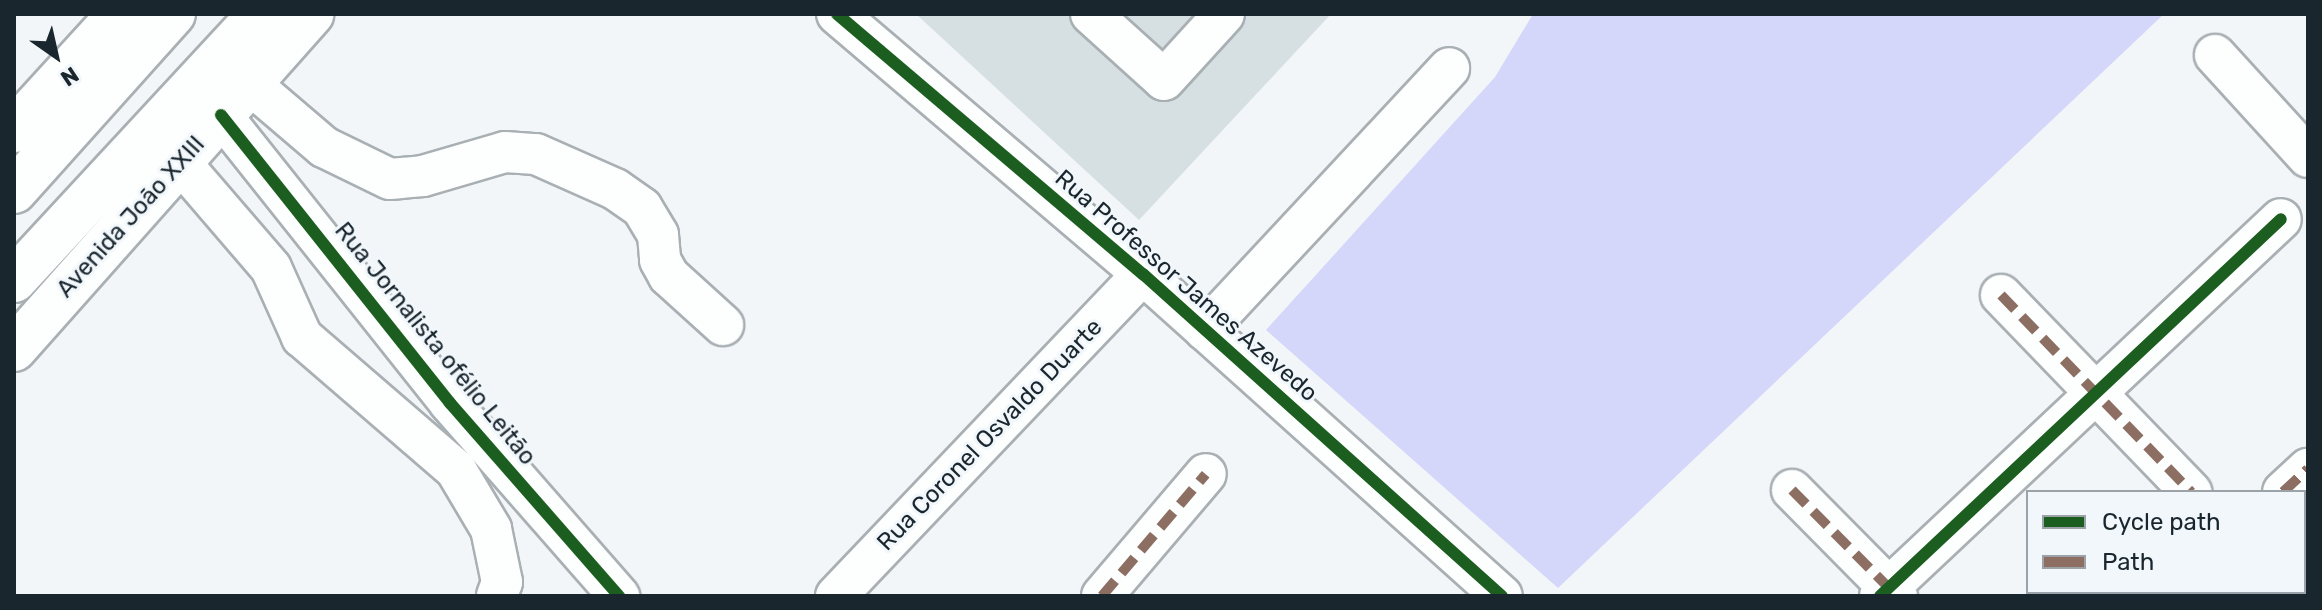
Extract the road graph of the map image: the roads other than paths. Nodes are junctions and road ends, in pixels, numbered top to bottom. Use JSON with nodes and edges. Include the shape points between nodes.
{"nodes":[{"id":1,"x":120,"y":14,"type":"edge"},
{"id":2,"x":173,"y":14,"type":"edge"},
{"id":3,"x":260,"y":14,"type":"edge"},
{"id":4,"x":311,"y":14,"type":"edge"},
{"id":5,"x":837,"y":14,"type":"edge"},
{"id":6,"x":1091,"y":14,"type":"edge"},
{"id":7,"x":1224,"y":14,"type":"edge"},
{"id":8,"x":2215,"y":55,"type":"dead end"},
{"id":9,"x":1449,"y":68,"type":"dead end"},
{"id":10,"x":249,"y":83,"type":"junction"},
{"id":11,"x":221,"y":115,"type":"junction"},
{"id":12,"x":14,"y":130,"type":"edge"},
{"id":13,"x":2308,"y":157,"type":"edge"},
{"id":14,"x":179,"y":161,"type":"junction"},
{"id":15,"x":14,"y":191,"type":"edge"},
{"id":16,"x":2281,"y":219,"type":"dead end"},
{"id":17,"x":1143,"y":274,"type":"junction"},
{"id":18,"x":14,"y":280,"type":"edge"},
{"id":19,"x":2001,"y":295,"type":"dead end"},
{"id":20,"x":723,"y":325,"type":"dead end"},
{"id":21,"x":1205,"y":330,"type":"junction"},
{"id":22,"x":14,"y":349,"type":"edge"},
{"id":23,"x":2096,"y":393,"type":"junction"},
{"id":24,"x":2308,"y":469,"type":"edge"},
{"id":25,"x":1206,"y":474,"type":"dead end"},
{"id":26,"x":1792,"y":490,"type":"dead end"},
{"id":27,"x":2189,"y":490,"type":"edge"},
{"id":28,"x":2285,"y":490,"type":"edge"},
{"id":29,"x":1889,"y":593,"type":"edge"},
{"id":30,"x":497,"y":596,"type":"edge"},
{"id":31,"x":619,"y":596,"type":"edge"},
{"id":32,"x":836,"y":596,"type":"edge"},
{"id":33,"x":1102,"y":596,"type":"edge"},
{"id":34,"x":1502,"y":596,"type":"edge"}],
"edges":[{"from":1,"to":12,"type":"main road"},
{"from":2,"to":15,"type":"main road"},
{"from":3,"to":18,"type":"main road","name":"Avenida João XXIII"},
{"from":4,"to":10,"type":"main road","name":"Avenida João XXIII"},
{"from":5,"to":17,"type":"street","name":"Rua Professor James Azevedo"},
{"from":6,"to":7,"type":"street","via":[[1164,80]]},
{"from":8,"to":13,"type":"street"},
{"from":9,"to":21,"type":"street"},
{"from":10,"to":11,"type":"main road","name":"Avenida João XXIII"},
{"from":10,"to":20,"type":"street","via":[[324,147],[390,179],[423,176],[505,152],[536,154],[615,189],[642,208],[658,235],[660,260],[669,276]]},
{"from":11,"to":14,"type":"main road","name":"Avenida João XXIII"},
{"from":11,"to":31,"type":"street","name":"Rua Jornalista ofélio Leitão","via":[[450,403]]},
{"from":14,"to":22,"type":"main road","name":"Avenida João XXIII"},
{"from":14,"to":30,"type":"street","via":[[271,268],[302,337],[456,470],[491,529],[502,582]]},
{"from":16,"to":23,"type":"street"},
{"from":17,"to":21,"type":"street","name":"Rua Professor James Azevedo"},
{"from":17,"to":32,"type":"street","name":"Rua Coronel Osvaldo Duarte"},
{"from":19,"to":23,"type":"street"},
{"from":21,"to":34,"type":"street","name":"Rua Professor James Azevedo"},
{"from":23,"to":27,"type":"street"},
{"from":23,"to":29,"type":"street"},
{"from":24,"to":28,"type":"street"},
{"from":25,"to":33,"type":"street"},
{"from":26,"to":29,"type":"street"}]}
